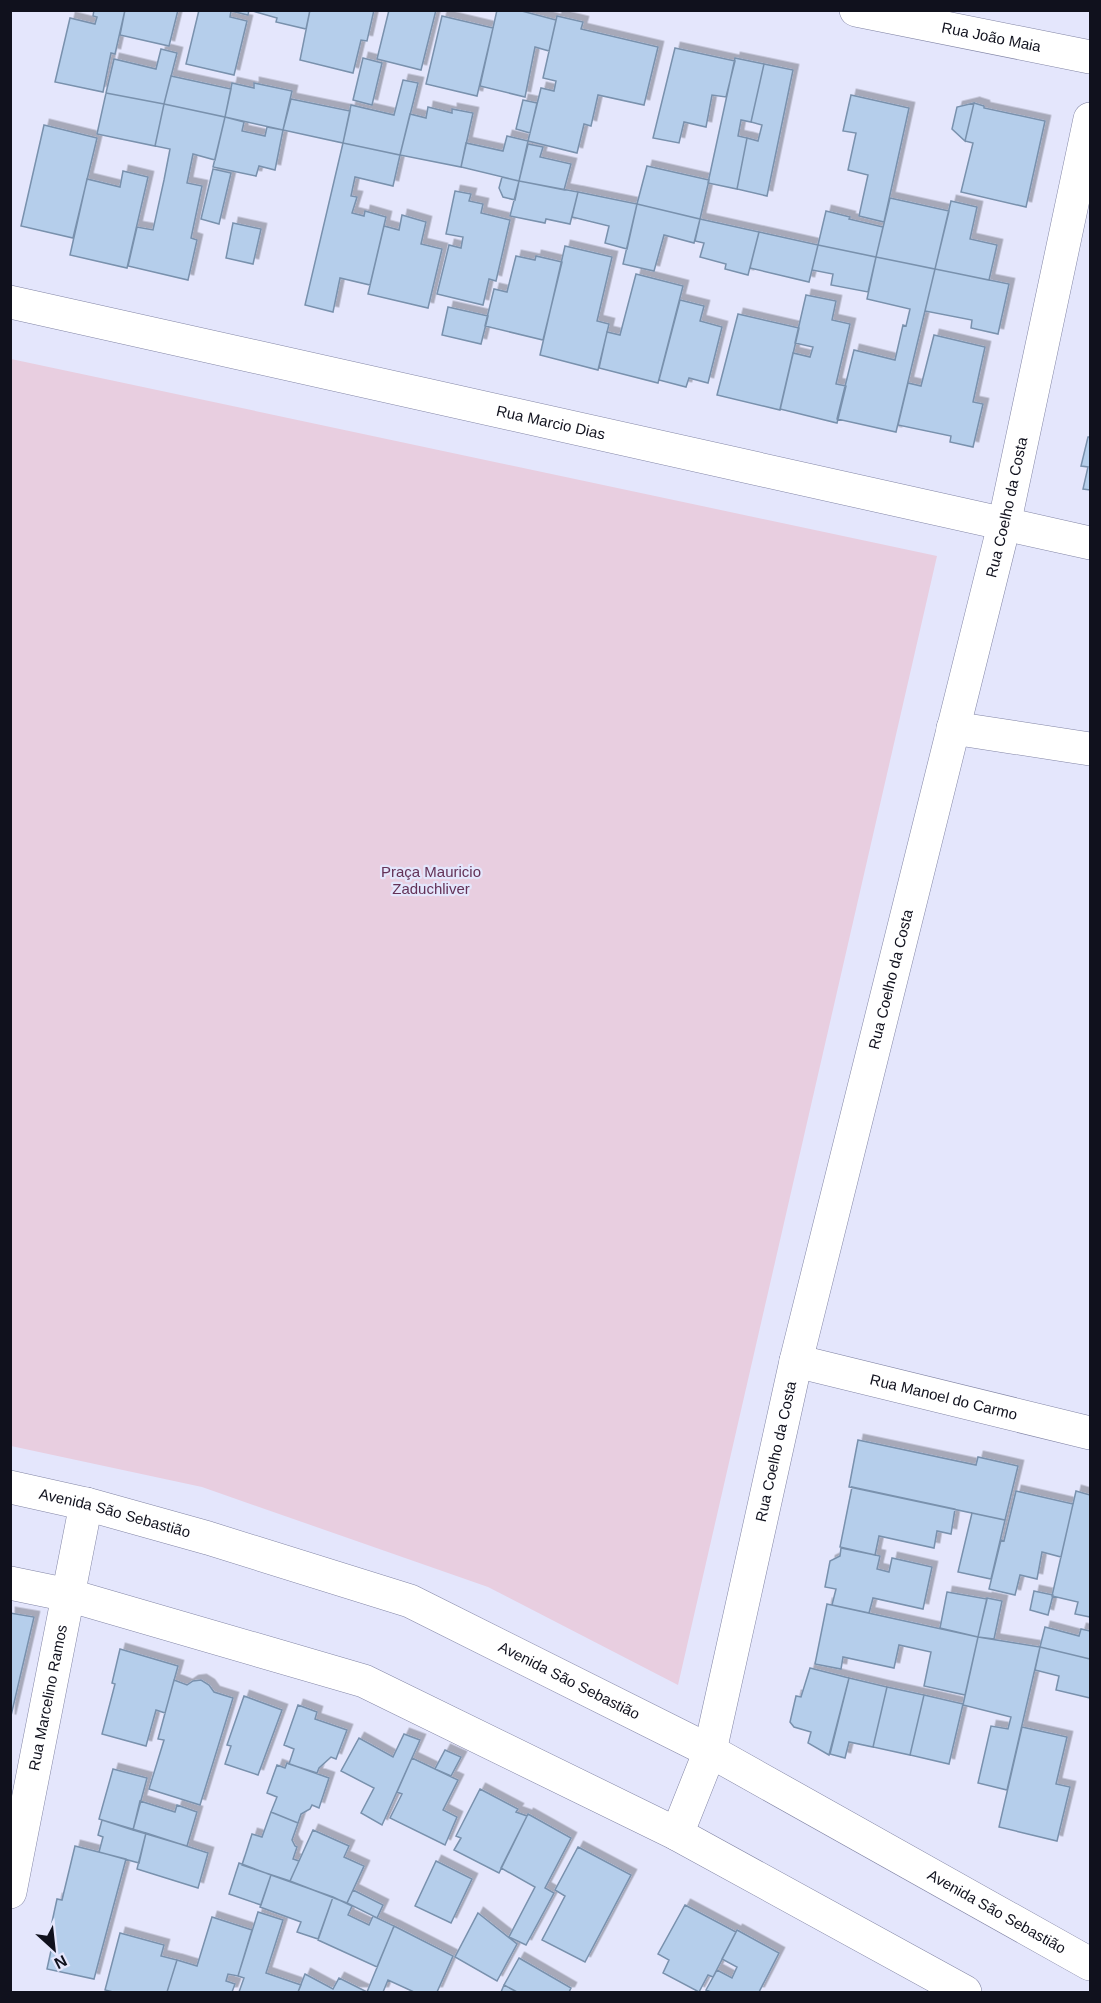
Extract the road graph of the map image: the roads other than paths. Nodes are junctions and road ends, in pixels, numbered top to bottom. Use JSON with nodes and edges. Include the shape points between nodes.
{"nodes":[{"id":1,"x":856,"y":10,"type":"edge"},
{"id":2,"x":1090,"y":57,"type":"edge"},
{"id":3,"x":1090,"y":119,"type":"edge"},
{"id":4,"x":10,"y":302,"type":"edge"},
{"id":5,"x":1004,"y":525,"type":"junction"},
{"id":6,"x":1090,"y":543,"type":"edge"},
{"id":7,"x":953,"y":728,"type":"junction"},
{"id":8,"x":1090,"y":749,"type":"edge"},
{"id":9,"x":796,"y":1361,"type":"junction"},
{"id":10,"x":1090,"y":1432,"type":"edge"},
{"id":11,"x":10,"y":1487,"type":"edge"},
{"id":12,"x":86,"y":1504,"type":"junction"},
{"id":13,"x":10,"y":1583,"type":"edge"},
{"id":14,"x":68,"y":1595,"type":"junction"},
{"id":15,"x":710,"y":1751,"type":"junction"},
{"id":16,"x":677,"y":1834,"type":"junction"},
{"id":17,"x":10,"y":1892,"type":"edge"},
{"id":18,"x":1090,"y":1964,"type":"edge"},
{"id":19,"x":965,"y":1992,"type":"edge"}],
"edges":[{"from":1,"to":2,"type":"street","name":"Rua João Maia"},
{"from":3,"to":5,"type":"street","name":"Rua Coelho da Costa"},
{"from":4,"to":5,"type":"street","name":"Rua Marcio Dias"},
{"from":5,"to":6,"type":"street","name":"Rua Marcio Dias"},
{"from":5,"to":7,"type":"street","name":"Rua Coelho da Costa"},
{"from":7,"to":8,"type":"street"},
{"from":7,"to":9,"type":"street","name":"Rua Coelho da Costa"},
{"from":9,"to":10,"type":"street","name":"Rua Manoel do Carmo"},
{"from":9,"to":15,"type":"street","name":"Rua Coelho da Costa"},
{"from":11,"to":12,"type":"street","name":"Avenida São Sebastião"},
{"from":12,"to":14,"type":"street","name":"Rua Marcelino Ramos"},
{"from":12,"to":15,"type":"street","name":"Avenida São Sebastião","via":[[410,1601]]},
{"from":13,"to":14,"type":"street"},
{"from":14,"to":16,"type":"street","via":[[364,1681]]},
{"from":14,"to":17,"type":"street","name":"Rua Marcelino Ramos"},
{"from":15,"to":16,"type":"street","name":"Rua Coelho da Costa"},
{"from":15,"to":18,"type":"street","name":"Avenida São Sebastião"},
{"from":16,"to":19,"type":"street"}]}
